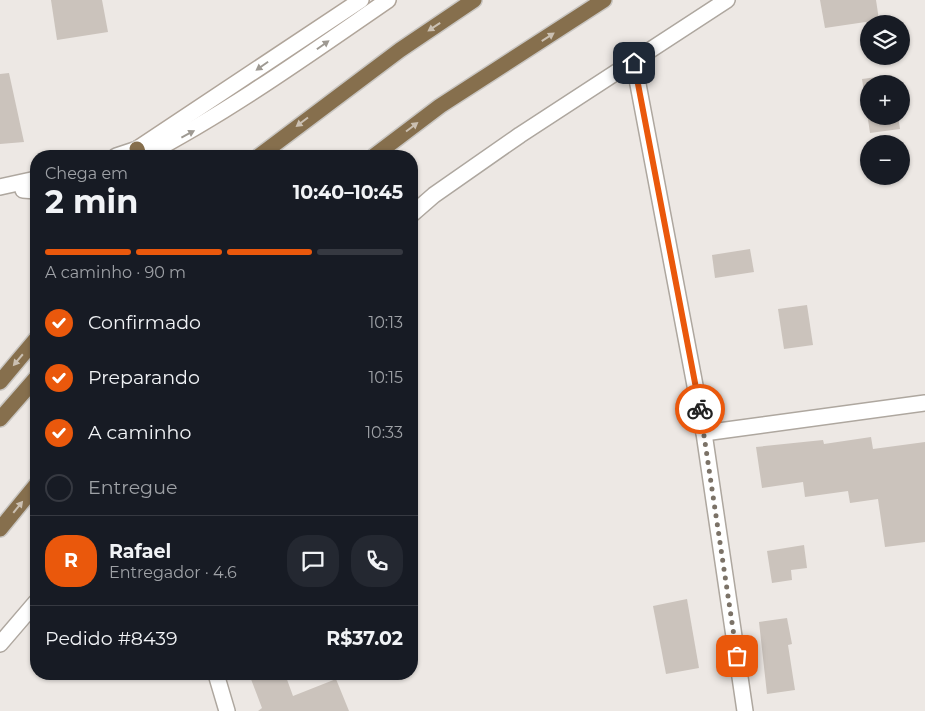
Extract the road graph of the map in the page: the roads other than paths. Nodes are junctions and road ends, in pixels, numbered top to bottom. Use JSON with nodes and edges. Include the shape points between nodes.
{"nodes":[{"id":1,"x":361,"y":0,"type":"edge"},
{"id":2,"x":388,"y":0,"type":"edge"},
{"id":3,"x":474,"y":0,"type":"edge"},
{"id":4,"x":604,"y":0,"type":"edge"},
{"id":5,"x":727,"y":0,"type":"edge"},
{"id":6,"x":634,"y":63,"type":"junction"},
{"id":7,"x":146,"y":150,"type":"edge"},
{"id":8,"x":149,"y":150,"type":"edge"},
{"id":9,"x":267,"y":150,"type":"edge"},
{"id":10,"x":382,"y":150,"type":"edge"},
{"id":11,"x":30,"y":181,"type":"edge"},
{"id":12,"x":0,"y":189,"type":"edge"},
{"id":13,"x":30,"y":189,"type":"edge"},
{"id":14,"x":418,"y":209,"type":"edge"},
{"id":15,"x":30,"y":346,"type":"edge"},
{"id":16,"x":0,"y":382,"type":"edge"},
{"id":17,"x":30,"y":385,"type":"edge"},
{"id":18,"x":925,"y":403,"type":"edge"},
{"id":19,"x":0,"y":419,"type":"edge"},
{"id":20,"x":704,"y":433,"type":"junction"},
{"id":21,"x":30,"y":492,"type":"edge"},
{"id":22,"x":0,"y":529,"type":"edge"},
{"id":23,"x":30,"y":609,"type":"edge"},
{"id":24,"x":0,"y":644,"type":"edge"},
{"id":25,"x":218,"y":680,"type":"edge"},
{"id":26,"x":227,"y":711,"type":"edge"},
{"id":27,"x":745,"y":711,"type":"edge"}],
"edges":[{"from":1,"to":7,"type":"street","one_way":true},
{"from":8,"to":2,"type":"street","one_way":true,"via":[[194,130],[250,96]]},
{"from":3,"to":9,"type":"highway","one_way":true,"via":[[400,50]]},
{"from":10,"to":4,"type":"highway","one_way":true,"via":[[440,106]]},
{"from":5,"to":6,"type":"street"},
{"from":6,"to":14,"type":"street","via":[[520,135]]},
{"from":6,"to":20,"type":"street"},
{"from":11,"to":12,"type":"street"},
{"from":12,"to":13,"type":"street"},
{"from":15,"to":16,"type":"highway","one_way":true},
{"from":17,"to":19,"type":"highway"},
{"from":18,"to":20,"type":"street"},
{"from":20,"to":27,"type":"street"},
{"from":22,"to":21,"type":"highway","one_way":true},
{"from":23,"to":24,"type":"street"},
{"from":25,"to":26,"type":"street"}]}
